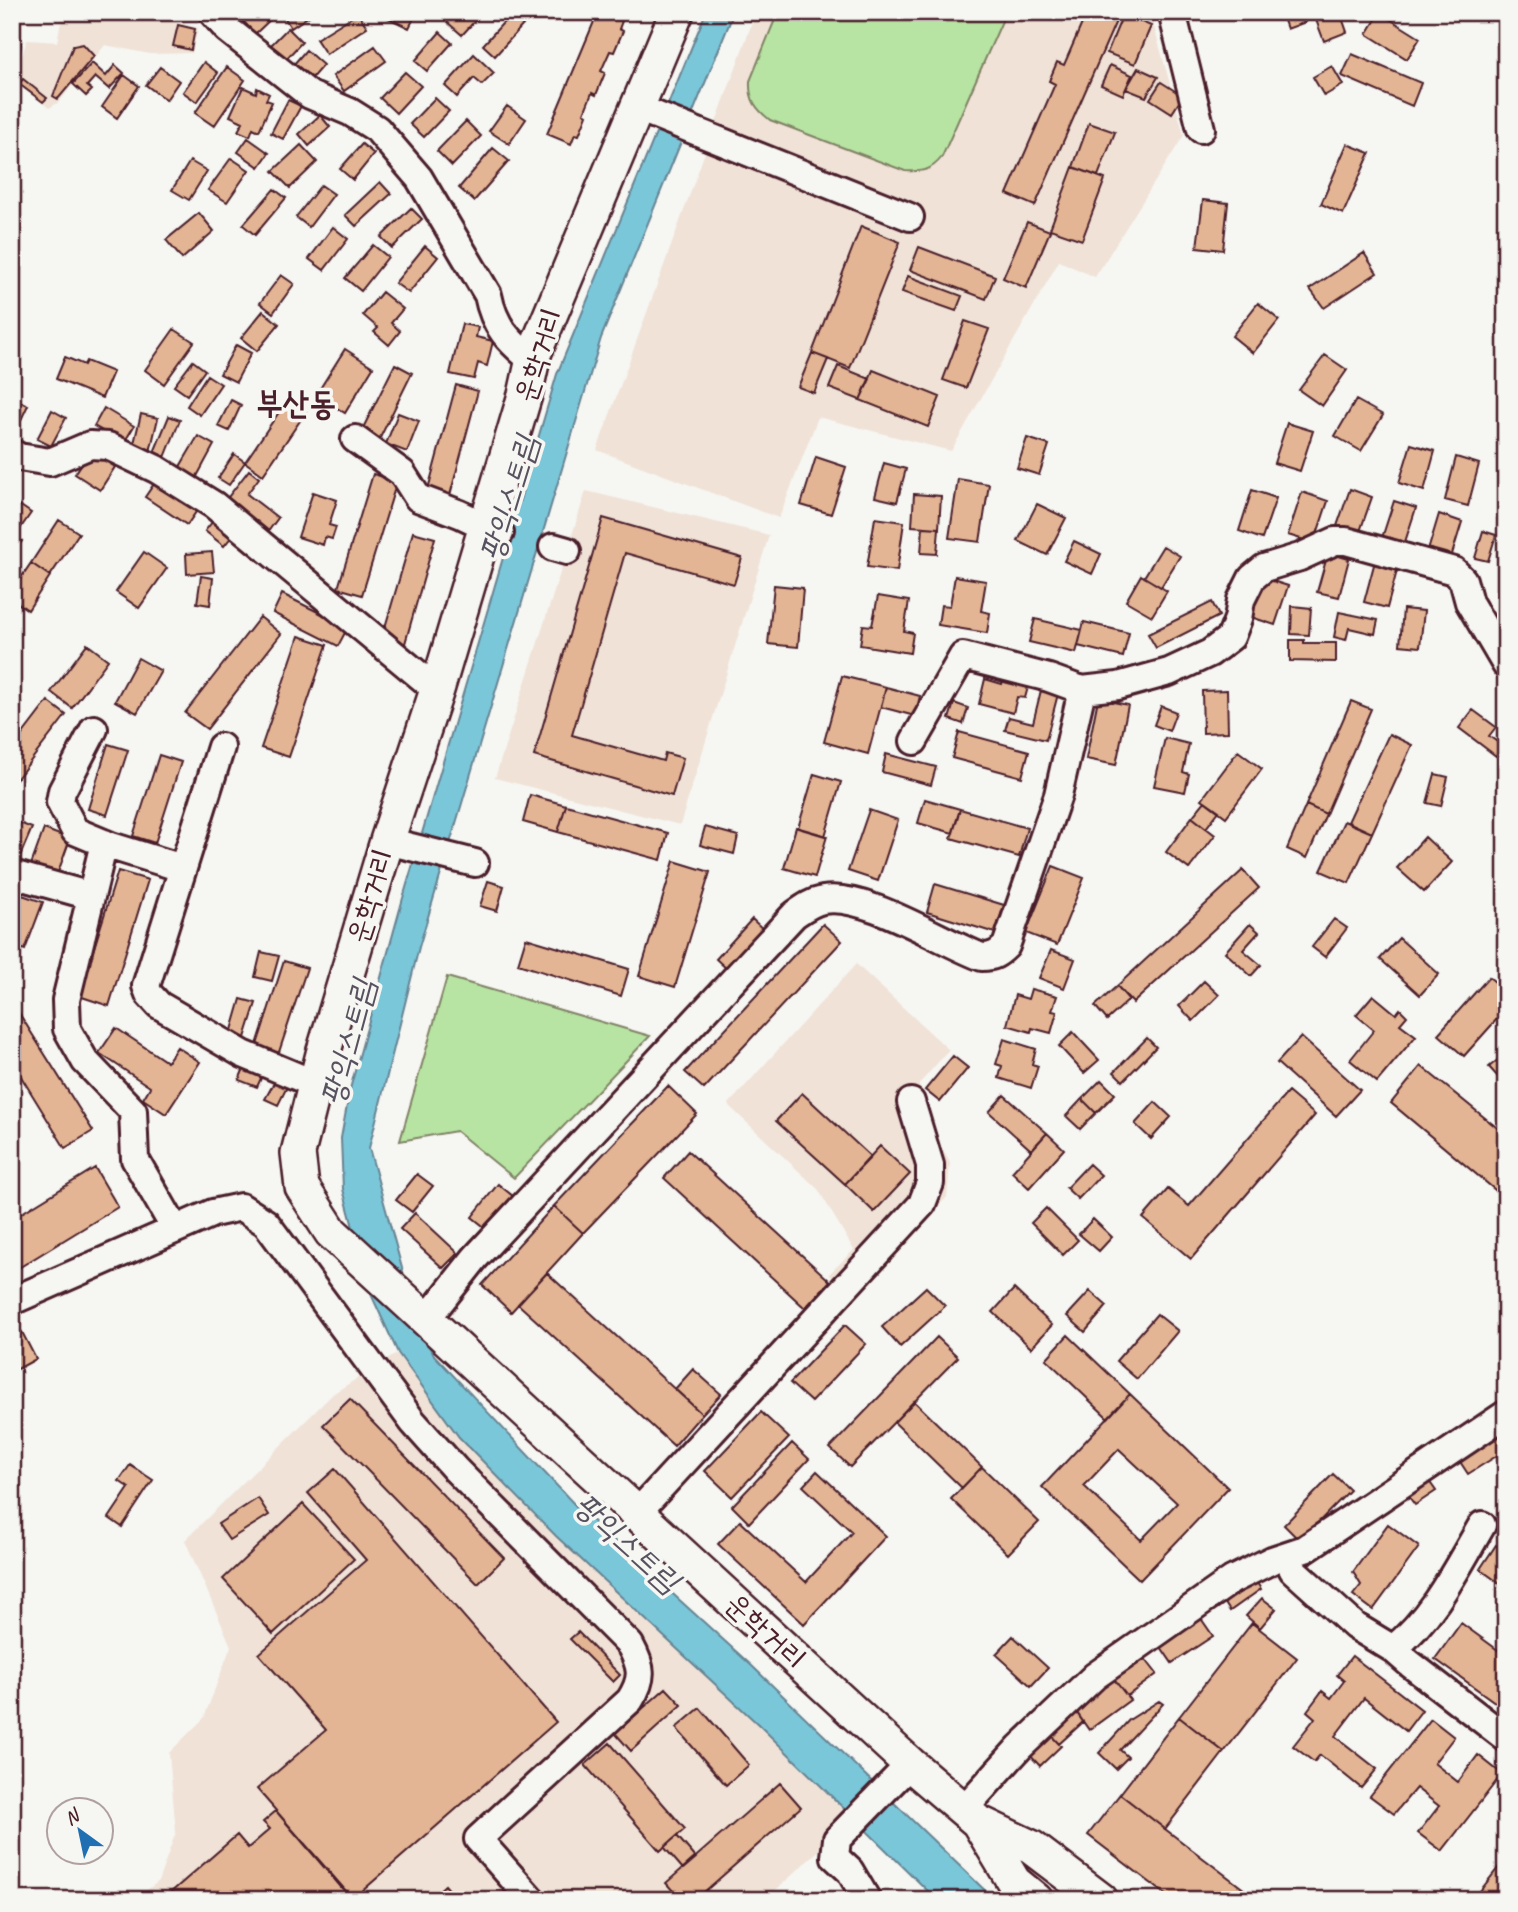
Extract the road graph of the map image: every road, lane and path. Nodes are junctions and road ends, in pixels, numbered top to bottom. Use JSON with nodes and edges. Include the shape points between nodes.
{"nodes":[{"id":1,"x":212,"y":12,"type":"edge"},
{"id":2,"x":677,"y":12,"type":"edge"},
{"id":3,"x":1172,"y":12,"type":"edge"},
{"id":4,"x":648,"y":112,"type":"junction"},
{"id":5,"x":1201,"y":128,"type":"dead end"},
{"id":6,"x":911,"y":217,"type":"dead end"},
{"id":7,"x":533,"y":361,"type":"junction"},
{"id":8,"x":355,"y":439,"type":"dead end"},
{"id":9,"x":12,"y":453,"type":"edge"},
{"id":10,"x":492,"y":530,"type":"junction"},
{"id":11,"x":1506,"y":665,"type":"edge"},
{"id":12,"x":437,"y":690,"type":"junction"},
{"id":13,"x":1082,"y":690,"type":"junction"},
{"id":14,"x":94,"y":729,"type":"dead end"},
{"id":15,"x":914,"y":741,"type":"dead end"},
{"id":16,"x":221,"y":747,"type":"dead end"},
{"id":17,"x":104,"y":843,"type":"junction"},
{"id":18,"x":397,"y":843,"type":"junction"},
{"id":19,"x":468,"y":860,"type":"dead end"},
{"id":20,"x":182,"y":868,"type":"junction"},
{"id":21,"x":12,"y":874,"type":"edge"},
{"id":22,"x":92,"y":896,"type":"junction"},
{"id":23,"x":315,"y":1084,"type":"junction"},
{"id":24,"x":911,"y":1102,"type":"dead end"},
{"id":25,"x":175,"y":1229,"type":"junction"},
{"id":26,"x":12,"y":1301,"type":"edge"},
{"id":27,"x":422,"y":1315,"type":"junction"},
{"id":28,"x":1506,"y":1414,"type":"edge"},
{"id":29,"x":637,"y":1513,"type":"junction"},
{"id":30,"x":1482,"y":1525,"type":"dead end"},
{"id":31,"x":1286,"y":1556,"type":"junction"},
{"id":32,"x":1393,"y":1649,"type":"junction"},
{"id":33,"x":1506,"y":1738,"type":"edge"},
{"id":34,"x":910,"y":1764,"type":"junction"},
{"id":35,"x":971,"y":1816,"type":"junction"},
{"id":36,"x":532,"y":1900,"type":"edge"},
{"id":37,"x":867,"y":1900,"type":"edge"},
{"id":38,"x":1036,"y":1900,"type":"edge"},
{"id":39,"x":1101,"y":1900,"type":"edge"}],
"edges":[{"from":1,"to":7,"type":"street","via":[[310,94],[350,112],[393,146],[419,178],[488,295],[492,313],[509,341]]},
{"from":2,"to":4,"type":"main road","name":"운학거리"},
{"from":3,"to":5,"type":"street"},
{"from":4,"to":6,"type":"street"},
{"from":4,"to":7,"type":"main road","name":"운학거리","via":[[555,301]]},
{"from":7,"to":10,"type":"main road","name":"운학거리"},
{"from":8,"to":10,"type":"street","via":[[402,473],[418,498]]},
{"from":9,"to":12,"type":"street","via":[[50,462],[90,445],[108,446],[156,469],[214,505]]},
{"from":10,"to":12,"type":"main road","name":"운학거리"},
{"from":11,"to":13,"type":"street","via":[[1469,602],[1463,580],[1454,571],[1335,541],[1264,568],[1252,578],[1231,637],[1210,653],[1169,672]]},
{"from":12,"to":18,"type":"main road","name":"운학거리"},
{"from":13,"to":15,"type":"street","via":[[962,656]]},
{"from":13,"to":27,"type":"street","via":[[1058,795],[1006,946],[999,953],[982,957],[852,901],[826,899],[810,904],[794,915]]},
{"from":14,"to":17,"type":"street","via":[[60,802],[75,831]]},
{"from":16,"to":20,"type":"street"},
{"from":17,"to":20,"type":"street"},
{"from":17,"to":22,"type":"street"},
{"from":18,"to":19,"type":"street"},
{"from":18,"to":23,"type":"main road","name":"운학거리"},
{"from":20,"to":23,"type":"street","via":[[146,985],[149,994],[159,1005],[243,1054]]},
{"from":21,"to":22,"type":"street"},
{"from":22,"to":25,"type":"street","via":[[66,1000],[68,1030],[85,1061],[133,1111],[135,1159]]},
{"from":23,"to":27,"type":"main road","name":"운학거리","via":[[298,1153],[302,1187],[331,1232]]},
{"from":24,"to":29,"type":"street","via":[[930,1165],[930,1183],[922,1204]]},
{"from":25,"to":26,"type":"street"},
{"from":25,"to":36,"type":"street","via":[[241,1207],[266,1223],[413,1422],[630,1645],[639,1663],[639,1686],[630,1700],[478,1839]]},
{"from":27,"to":29,"type":"main road","name":"운학거리"},
{"from":28,"to":31,"type":"street","via":[[1305,1549]]},
{"from":29,"to":34,"type":"main road","name":"운학거리"},
{"from":30,"to":32,"type":"street","via":[[1437,1602]]},
{"from":31,"to":32,"type":"street","via":[[1293,1570],[1346,1618]]},
{"from":31,"to":35,"type":"street","via":[[1232,1580],[1096,1676],[1020,1747]]},
{"from":32,"to":33,"type":"street"},
{"from":34,"to":35,"type":"main road","name":"운학거리"},
{"from":34,"to":37,"type":"street","via":[[837,1839],[835,1857],[850,1871]]},
{"from":35,"to":38,"type":"main road","name":"운학거리","via":[[1014,1882]]},
{"from":35,"to":39,"type":"main road","name":"운학거리","via":[[1031,1847]]}]}
